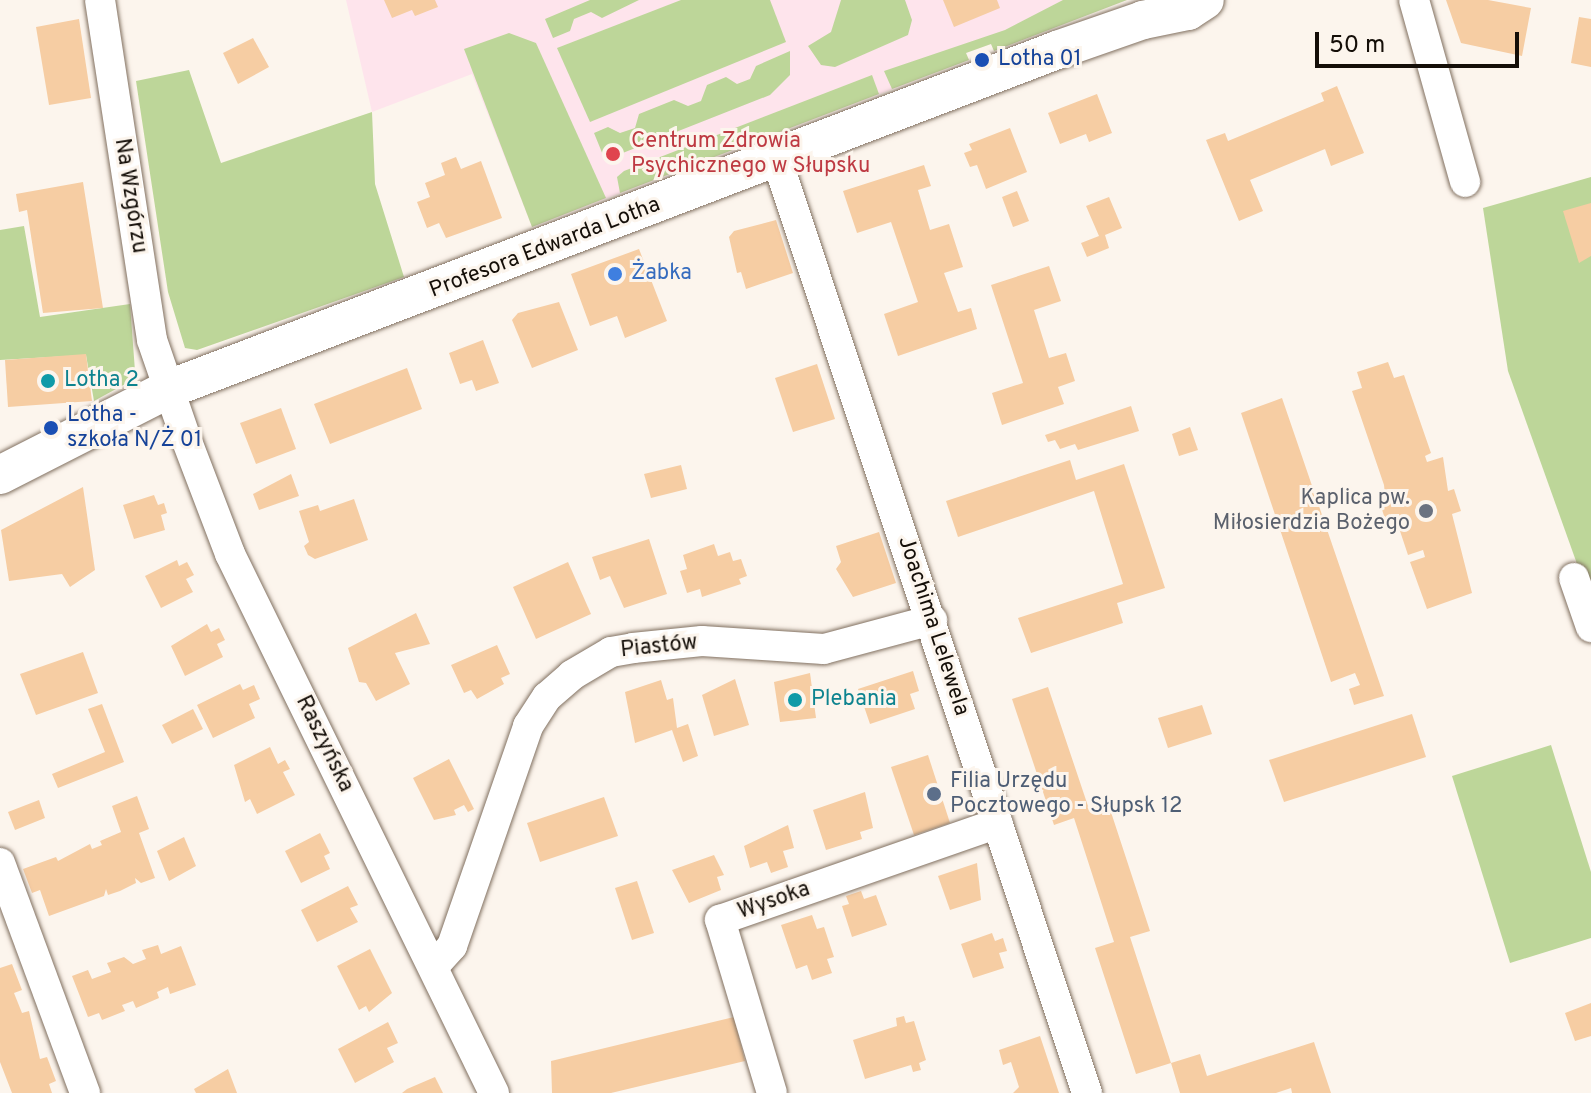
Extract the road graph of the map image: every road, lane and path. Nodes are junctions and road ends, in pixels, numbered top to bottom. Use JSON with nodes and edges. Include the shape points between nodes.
{"nodes":[{"id":1,"x":100,"y":0,"type":"edge"},
{"id":2,"x":1205,"y":0,"type":"edge"},
{"id":3,"x":1414,"y":0,"type":"edge"},
{"id":4,"x":1156,"y":10,"type":"edge"},
{"id":5,"x":777,"y":160,"type":"junction"},
{"id":6,"x":1465,"y":182,"type":"dead end"},
{"id":7,"x":169,"y":389,"type":"junction"},
{"id":8,"x":0,"y":475,"type":"edge"},
{"id":9,"x":1574,"y":578,"type":"dead end"},
{"id":10,"x":932,"y":620,"type":"junction"},
{"id":11,"x":1591,"y":627,"type":"edge"},
{"id":12,"x":998,"y":823,"type":"junction"},
{"id":13,"x":0,"y":863,"type":"edge"},
{"id":14,"x":13,"y":934,"type":"edge"},
{"id":15,"x":434,"y":966,"type":"junction"},
{"id":16,"x":85,"y":1093,"type":"edge"},
{"id":17,"x":494,"y":1093,"type":"edge"},
{"id":18,"x":772,"y":1093,"type":"edge"},
{"id":19,"x":1087,"y":1093,"type":"edge"}],
"edges":[{"from":1,"to":7,"type":"street","name":"Na Wzgórzu","via":[[152,340]]},
{"from":2,"to":4,"type":"street","name":"Profesora Edwarda Lotha","via":[[1188,11]]},
{"from":3,"to":6,"type":"street"},
{"from":4,"to":5,"type":"street","name":"Profesora Edwarda Lotha"},
{"from":5,"to":7,"type":"street","name":"Profesora Edwarda Lotha"},
{"from":5,"to":10,"type":"street","name":"Joachima Lelewela"},
{"from":7,"to":8,"type":"street","name":"Profesora Edwarda Lotha"},
{"from":7,"to":15,"type":"street","name":"Raszyńska","via":[[230,554]]},
{"from":9,"to":11,"type":"street"},
{"from":10,"to":12,"type":"street","name":"Joachima Lelewela"},
{"from":10,"to":15,"type":"street","name":"Piastów","via":[[824,649],[702,641],[633,648],[611,652],[572,675],[547,697],[528,726],[452,946]]},
{"from":12,"to":18,"type":"street","name":"Wysoka","via":[[720,920]]},
{"from":12,"to":19,"type":"street","name":"Joachima Lelewela"},
{"from":13,"to":14,"type":"street"},
{"from":14,"to":16,"type":"street"},
{"from":15,"to":17,"type":"street","name":"Raszyńska"}]}
